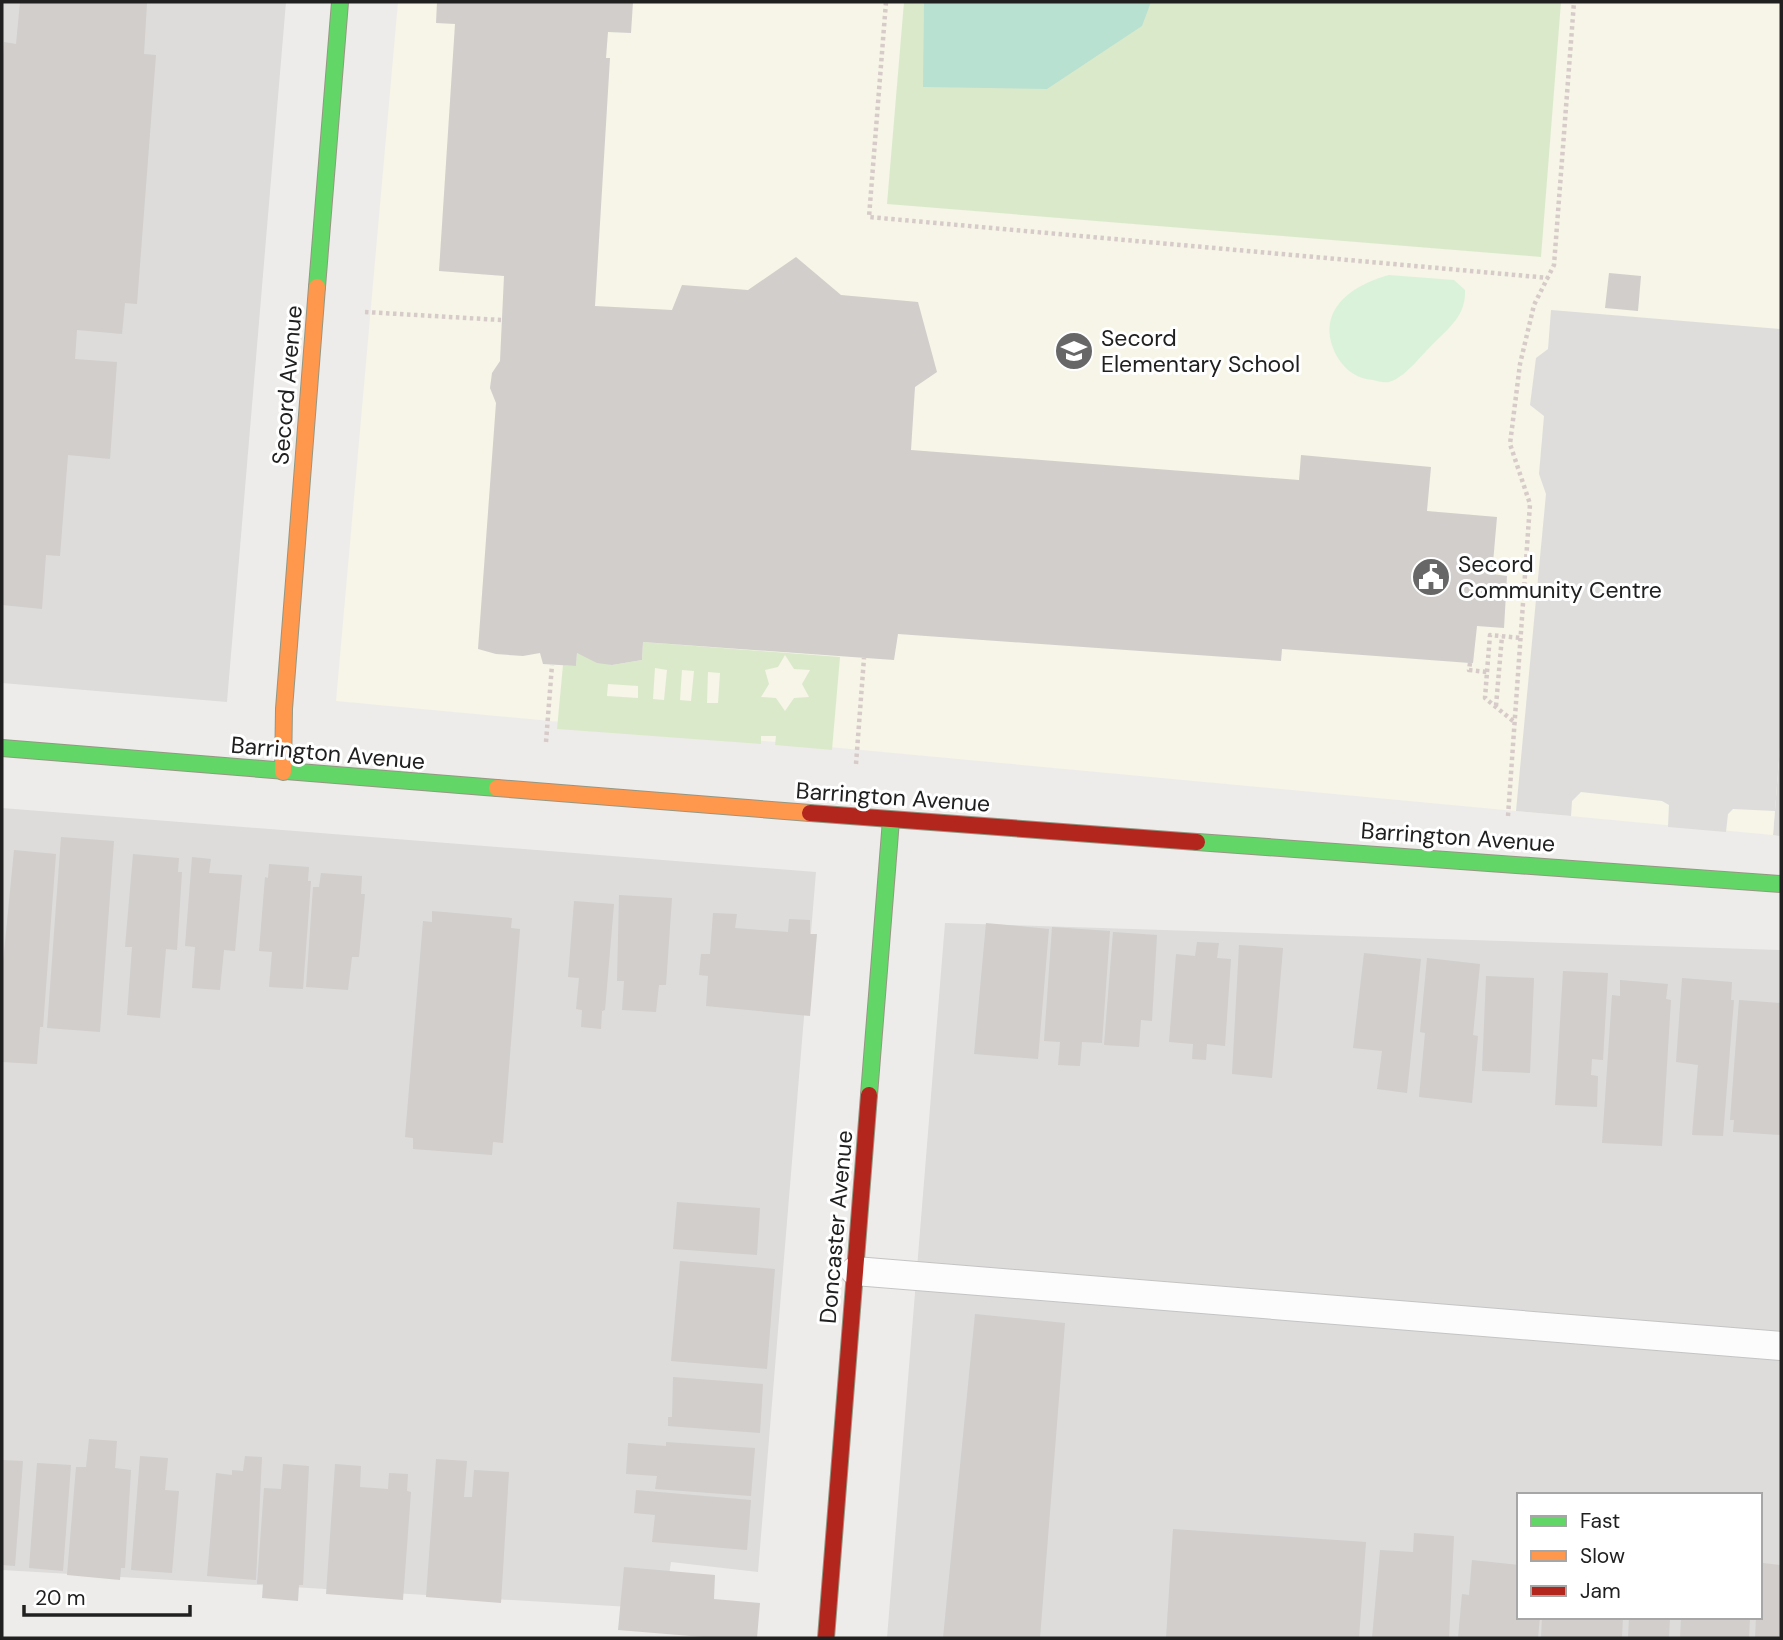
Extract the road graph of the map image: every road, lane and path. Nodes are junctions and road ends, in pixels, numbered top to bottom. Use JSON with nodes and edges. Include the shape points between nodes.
{"nodes":[{"id":1,"x":340,"y":2,"type":"edge"},
{"id":2,"x":886,"y":2,"type":"edge"},
{"id":3,"x":1574,"y":2,"type":"edge"},
{"id":4,"x":1549,"y":278,"type":"junction"},
{"id":5,"x":354,"y":312,"type":"dead end"},
{"id":6,"x":501,"y":320,"type":"dead end"},
{"id":7,"x":1502,"y":636,"type":"junction"},
{"id":8,"x":1521,"y":638,"type":"junction"},
{"id":9,"x":864,"y":658,"type":"dead end"},
{"id":10,"x":1470,"y":663,"type":"dead end"},
{"id":11,"x":552,"y":665,"type":"dead end"},
{"id":12,"x":1487,"y":672,"type":"junction"},
{"id":13,"x":1496,"y":707,"type":"junction"},
{"id":14,"x":1514,"y":722,"type":"junction"},
{"id":15,"x":546,"y":742,"type":"dead end"},
{"id":16,"x":2,"y":748,"type":"edge"},
{"id":17,"x":856,"y":764,"type":"dead end"},
{"id":18,"x":283,"y":772,"type":"junction"},
{"id":19,"x":1507,"y":817,"type":"dead end"},
{"id":20,"x":891,"y":820,"type":"junction"},
{"id":21,"x":1781,"y":884,"type":"edge"},
{"id":22,"x":855,"y":1271,"type":"junction"},
{"id":23,"x":1781,"y":1346,"type":"edge"},
{"id":24,"x":826,"y":1638,"type":"edge"}],
"edges":[{"from":1,"to":18,"type":"street","name":"Secord Avenue","via":[[284,709]]},
{"from":2,"to":4,"type":"path","via":[[869,217]]},
{"from":3,"to":4,"type":"path","via":[[1554,265]]},
{"from":4,"to":8,"type":"path","via":[[1534,305],[1510,444],[1530,504]]},
{"from":5,"to":6,"type":"path"},
{"from":7,"to":8,"type":"path"},
{"from":7,"to":12,"type":"path","via":[[1490,635]]},
{"from":7,"to":13,"type":"path"},
{"from":8,"to":14,"type":"path"},
{"from":9,"to":17,"type":"path"},
{"from":10,"to":12,"type":"path","via":[[1469,670]]},
{"from":11,"to":15,"type":"path"},
{"from":12,"to":13,"type":"path","via":[[1485,698]]},
{"from":13,"to":14,"type":"path"},
{"from":14,"to":19,"type":"path"},
{"from":16,"to":18,"type":"street","name":"Barrington Avenue"},
{"from":18,"to":20,"type":"street","name":"Barrington Avenue"},
{"from":20,"to":21,"type":"street","name":"Barrington Avenue"},
{"from":20,"to":22,"type":"street","name":"Doncaster Avenue"},
{"from":22,"to":23,"type":"lane"},
{"from":22,"to":24,"type":"street","name":"Doncaster Avenue"}]}
